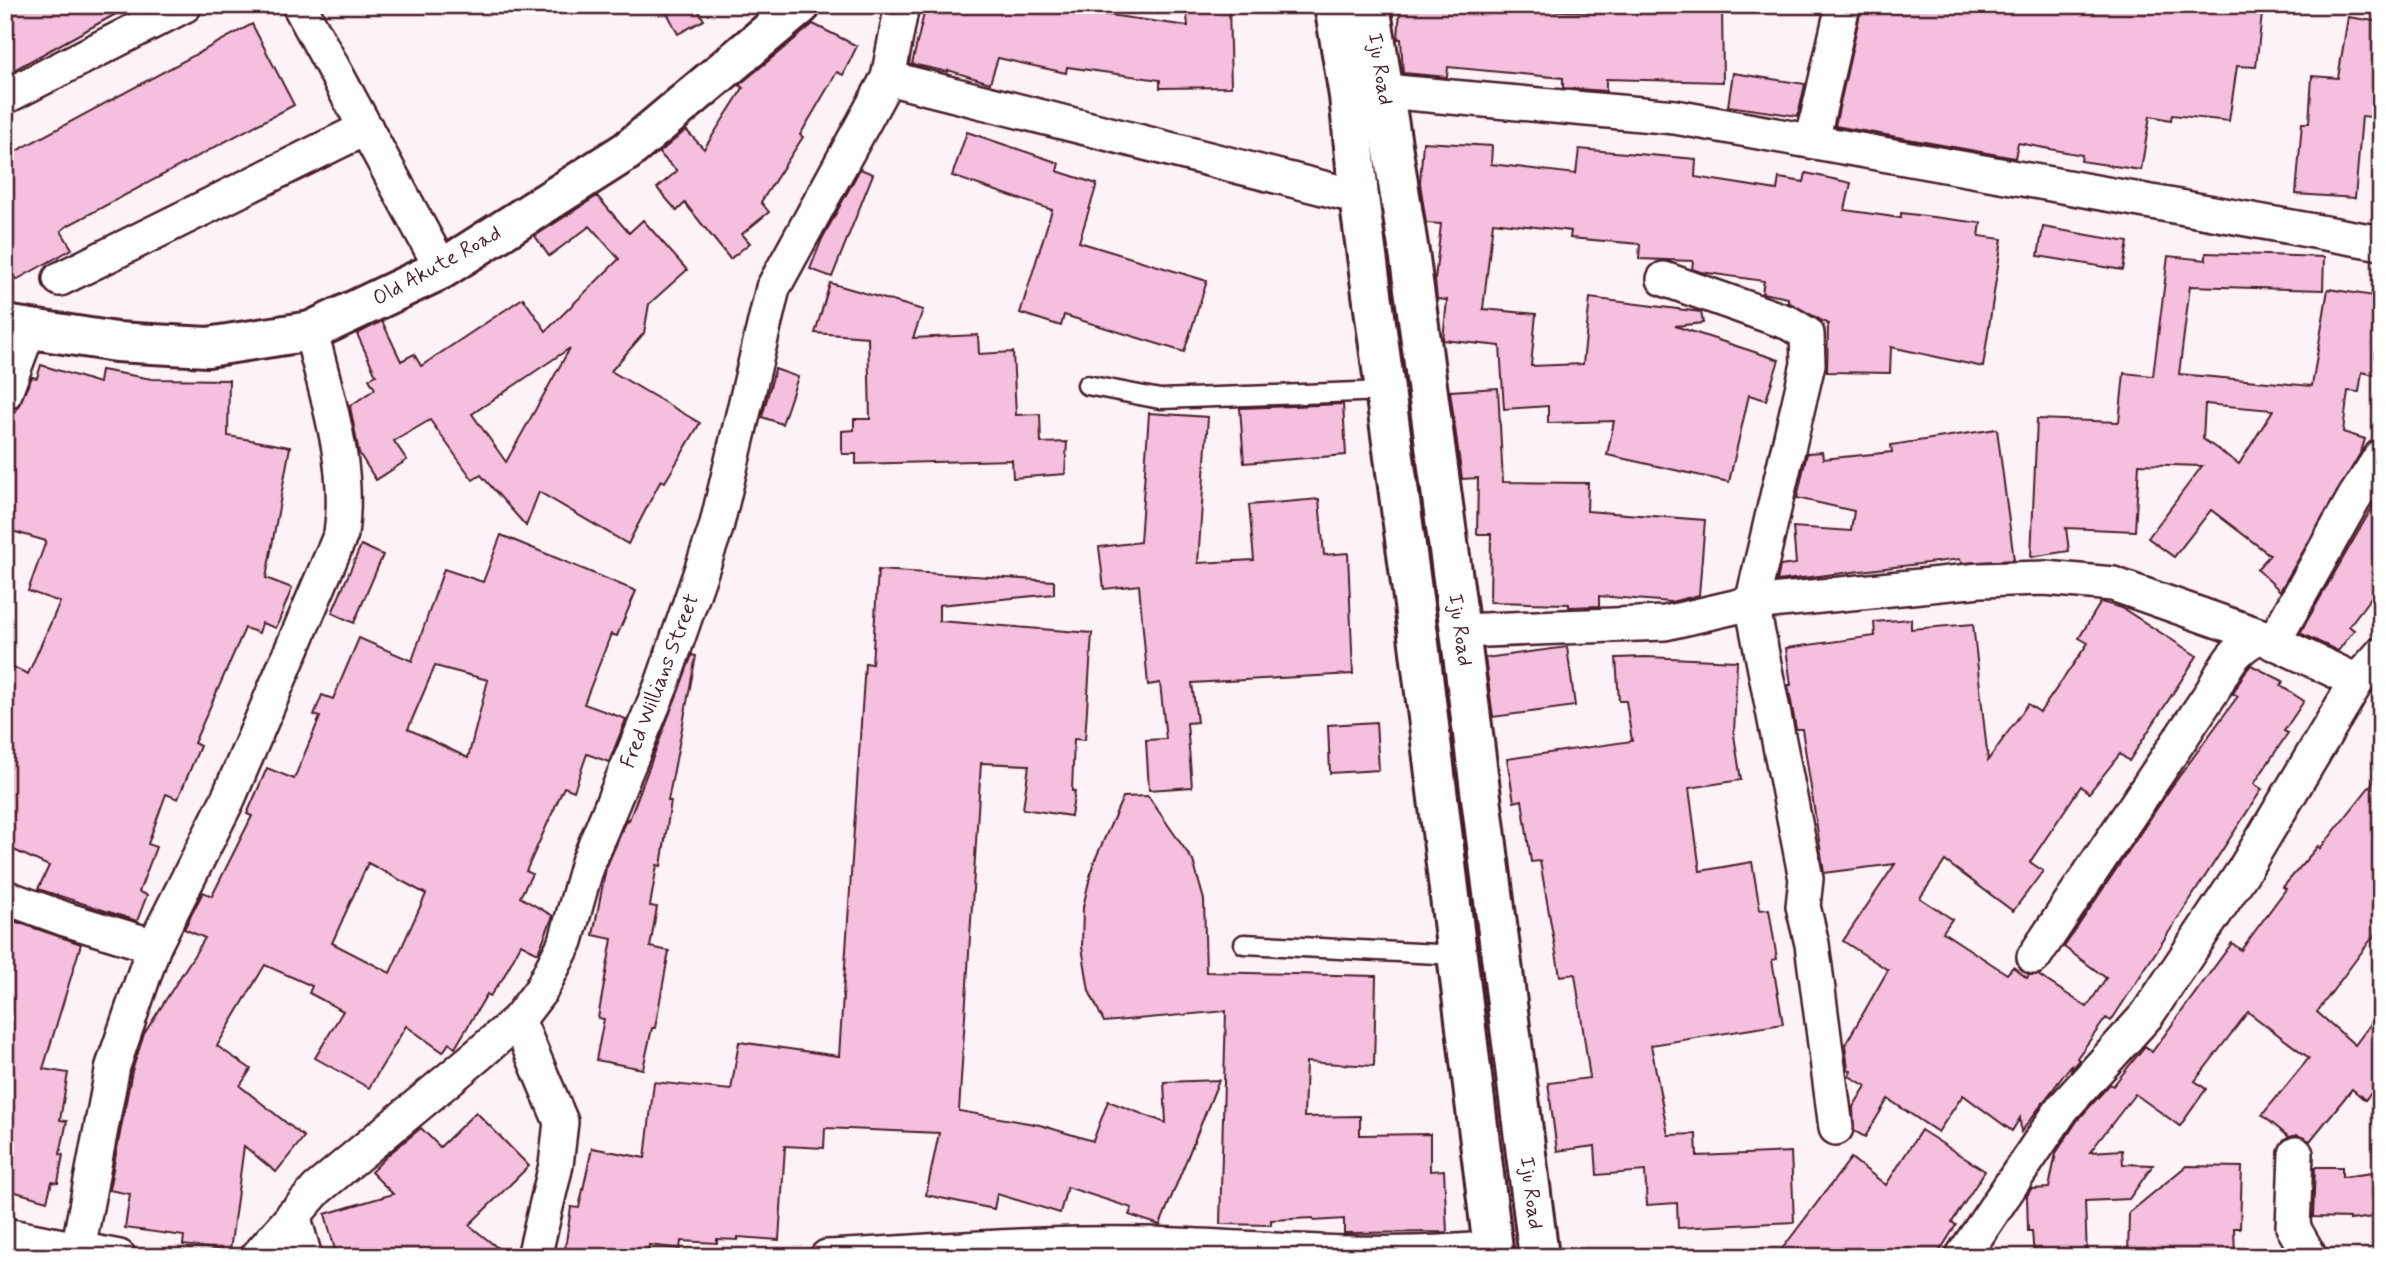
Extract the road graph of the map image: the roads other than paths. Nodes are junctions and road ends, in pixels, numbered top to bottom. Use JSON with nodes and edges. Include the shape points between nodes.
{"nodes":[{"id":1,"x":185,"y":5,"type":"edge"},
{"id":2,"x":299,"y":5,"type":"edge"},
{"id":3,"x":801,"y":5,"type":"edge"},
{"id":4,"x":902,"y":5,"type":"edge"},
{"id":5,"x":1334,"y":5,"type":"edge"},
{"id":6,"x":1370,"y":5,"type":"edge"},
{"id":7,"x":1843,"y":5,"type":"edge"},
{"id":8,"x":888,"y":78,"type":"junction"},
{"id":9,"x":1384,"y":91,"type":"junction"},
{"id":10,"x":5,"y":97,"type":"edge"},
{"id":11,"x":366,"y":128,"type":"junction"},
{"id":12,"x":1812,"y":141,"type":"junction"},
{"id":13,"x":1359,"y":197,"type":"junction"},
{"id":14,"x":2381,"y":243,"type":"edge"},
{"id":15,"x":442,"y":269,"type":"junction"},
{"id":16,"x":60,"y":279,"type":"dead end"},
{"id":17,"x":1664,"y":279,"type":"dead end"},
{"id":18,"x":17,"y":327,"type":"edge"},
{"id":19,"x":311,"y":331,"type":"junction"},
{"id":20,"x":1087,"y":385,"type":"dead end"},
{"id":21,"x":1386,"y":391,"type":"junction"},
{"id":22,"x":5,"y":393,"type":"edge"},
{"id":23,"x":2381,"y":456,"type":"edge"},
{"id":24,"x":1752,"y":603,"type":"junction"},
{"id":25,"x":1460,"y":631,"type":"junction"},
{"id":26,"x":2267,"y":640,"type":"junction"},
{"id":27,"x":2381,"y":654,"type":"edge"},
{"id":28,"x":2357,"y":681,"type":"junction"},
{"id":29,"x":5,"y":897,"type":"edge"},
{"id":30,"x":1244,"y":944,"type":"dead end"},
{"id":31,"x":154,"y":946,"type":"junction"},
{"id":32,"x":1457,"y":955,"type":"junction"},
{"id":33,"x":2034,"y":957,"type":"dead end"},
{"id":34,"x":518,"y":1020,"type":"junction"},
{"id":35,"x":1836,"y":1128,"type":"dead end"},
{"id":36,"x":2296,"y":1154,"type":"dead end"},
{"id":37,"x":293,"y":1215,"type":"junction"},
{"id":38,"x":5,"y":1235,"type":"edge"},
{"id":39,"x":64,"y":1250,"type":"edge"},
{"id":40,"x":1041,"y":1251,"type":"edge"},
{"id":41,"x":1493,"y":1252,"type":"edge"},
{"id":42,"x":1439,"y":1255,"type":"edge"},
{"id":43,"x":119,"y":1257,"type":"edge"},
{"id":44,"x":257,"y":1257,"type":"edge"},
{"id":45,"x":305,"y":1257,"type":"edge"},
{"id":46,"x":534,"y":1257,"type":"edge"},
{"id":47,"x":827,"y":1257,"type":"edge"},
{"id":48,"x":1539,"y":1257,"type":"edge"},
{"id":49,"x":1962,"y":1257,"type":"edge"},
{"id":50,"x":2310,"y":1257,"type":"edge"}],
"edges":[{"from":1,"to":10,"type":"street"},
{"from":2,"to":11,"type":"street"},
{"from":3,"to":15,"type":"main road","name":"Old Akute Road","via":[[627,151]]},
{"from":4,"to":8,"type":"street","name":"Fred Willians Street"},
{"from":5,"to":13,"type":"main road","name":"Iju Road"},
{"from":6,"to":9,"type":"main road","name":"Iju Road"},
{"from":7,"to":12,"type":"street"},
{"from":8,"to":13,"type":"street"},
{"from":8,"to":34,"type":"street","name":"Fred Willians Street","via":[[773,288],[716,528],[662,684],[588,862],[566,941],[541,990]]},
{"from":9,"to":12,"type":"street","via":[[1675,117]]},
{"from":9,"to":25,"type":"main road","name":"Iju Road"},
{"from":11,"to":15,"type":"street"},
{"from":11,"to":16,"type":"street"},
{"from":12,"to":14,"type":"street"},
{"from":13,"to":21,"type":"main road","name":"Iju Road"},
{"from":15,"to":19,"type":"main road","name":"Old Akute Road"},
{"from":17,"to":24,"type":"street","via":[[1789,323],[1807,334],[1808,364]]},
{"from":18,"to":19,"type":"main road","name":"Old Akute Road","via":[[116,342],[208,347]]},
{"from":18,"to":22,"type":"street"},
{"from":19,"to":31,"type":"street","via":[[342,460],[346,504],[341,534],[228,799]]},
{"from":20,"to":21,"type":"lane","via":[[1160,399]]},
{"from":21,"to":32,"type":"main road","name":"Iju Road"},
{"from":23,"to":26,"type":"street"},
{"from":24,"to":25,"type":"street","via":[[1665,622]]},
{"from":24,"to":26,"type":"street","via":[[1980,580],[2045,578],[2113,584]]},
{"from":24,"to":35,"type":"street","via":[[1805,879],[1803,906]]},
{"from":25,"to":48,"type":"main road","name":"Iju Road"},
{"from":26,"to":28,"type":"street"},
{"from":26,"to":33,"type":"street","via":[[2244,644],[2229,659],[2213,690]]},
{"from":27,"to":28,"type":"street"},
{"from":28,"to":49,"type":"street","via":[[2244,870],[2147,1015],[2062,1109]]},
{"from":29,"to":31,"type":"street"},
{"from":30,"to":32,"type":"lane"},
{"from":31,"to":39,"type":"street","via":[[113,1066]]},
{"from":32,"to":41,"type":"main road","name":"Iju Road"},
{"from":34,"to":37,"type":"street","name":"Fred Willians Street","via":[[317,1189]]},
{"from":34,"to":46,"type":"street","via":[[561,1122],[556,1166]]},
{"from":36,"to":50,"type":"street","via":[[2293,1227]]},
{"from":37,"to":44,"type":"street","name":"Fred Willians Street"},
{"from":37,"to":45,"type":"street"},
{"from":38,"to":39,"type":"street"},
{"from":39,"to":43,"type":"street"},
{"from":40,"to":42,"type":"street","via":[[1174,1245],[1314,1254]]},
{"from":40,"to":47,"type":"street"},
{"from":41,"to":42,"type":"street"}]}
